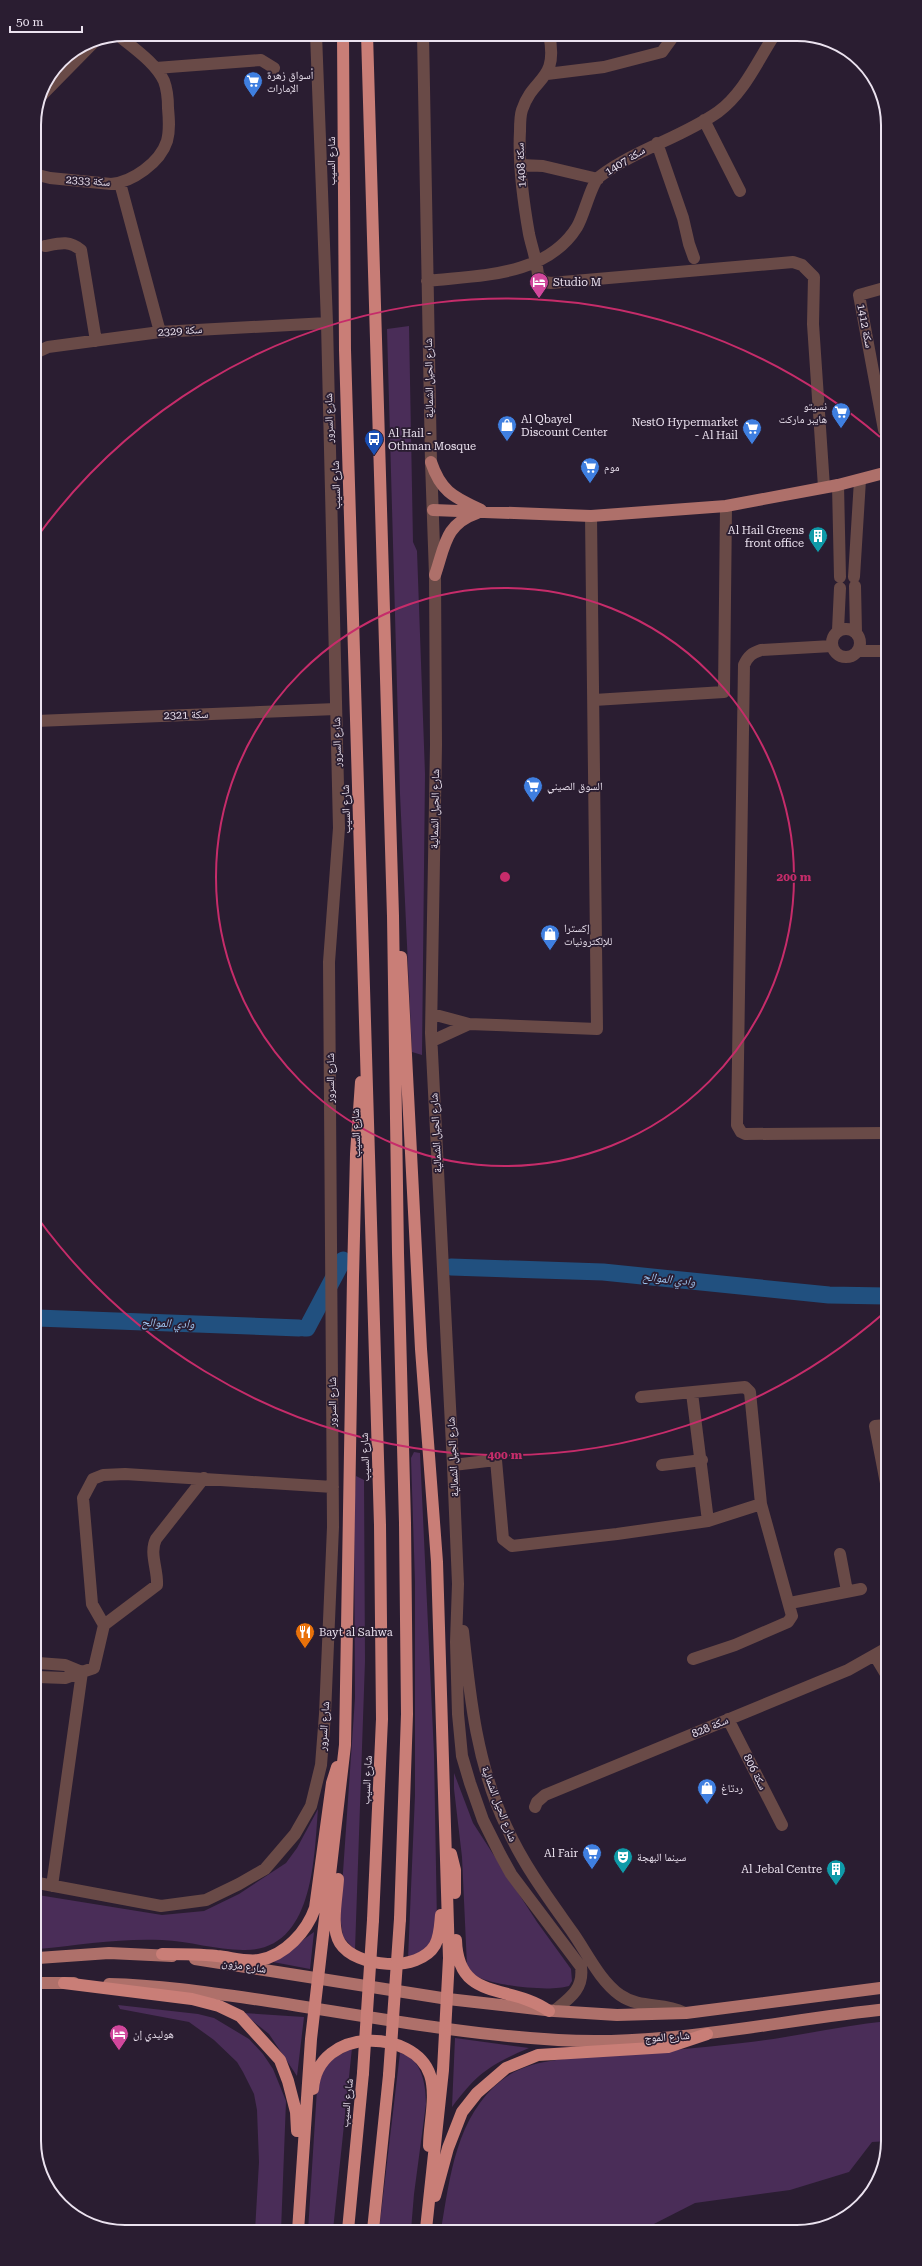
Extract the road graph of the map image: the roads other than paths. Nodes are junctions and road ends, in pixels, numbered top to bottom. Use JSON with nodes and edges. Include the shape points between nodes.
{"nodes":[{"id":1,"x":125,"y":41,"type":"edge"},
{"id":2,"x":316,"y":41,"type":"edge"},
{"id":3,"x":343,"y":41,"type":"edge"},
{"id":4,"x":367,"y":41,"type":"edge"},
{"id":5,"x":424,"y":41,"type":"edge"},
{"id":6,"x":551,"y":41,"type":"edge"},
{"id":7,"x":671,"y":41,"type":"edge"},
{"id":8,"x":771,"y":41,"type":"edge"},
{"id":9,"x":156,"y":68,"type":"junction"},
{"id":10,"x":274,"y":68,"type":"dead end"},
{"id":11,"x":62,"y":70,"type":"edge"},
{"id":12,"x":547,"y":74,"type":"junction"},
{"id":13,"x":54,"y":80,"type":"edge"},
{"id":14,"x":704,"y":120,"type":"junction"},
{"id":15,"x":657,"y":143,"type":"junction"},
{"id":16,"x":520,"y":165,"type":"junction"},
{"id":17,"x":41,"y":176,"type":"edge"},
{"id":18,"x":598,"y":179,"type":"junction"},
{"id":19,"x":120,"y":183,"type":"junction"},
{"id":20,"x":740,"y":191,"type":"dead end"},
{"id":21,"x":44,"y":246,"type":"dead end"},
{"id":22,"x":694,"y":258,"type":"dead end"},
{"id":23,"x":537,"y":262,"type":"junction"},
{"id":24,"x":427,"y":281,"type":"junction"},
{"id":25,"x":881,"y":289,"type":"edge"},
{"id":26,"x":326,"y":323,"type":"junction"},
{"id":27,"x":160,"y":332,"type":"junction"},
{"id":28,"x":96,"y":341,"type":"junction"},
{"id":29,"x":41,"y":350,"type":"edge"},
{"id":30,"x":881,"y":414,"type":"edge"},
{"id":31,"x":431,"y":462,"type":"junction"},
{"id":32,"x":881,"y":474,"type":"edge"},
{"id":33,"x":860,"y":480,"type":"junction"},
{"id":34,"x":838,"y":485,"type":"junction"},
{"id":35,"x":824,"y":488,"type":"junction"},
{"id":36,"x":726,"y":506,"type":"junction"},
{"id":37,"x":433,"y":510,"type":"junction"},
{"id":38,"x":484,"y":511,"type":"junction"},
{"id":39,"x":591,"y":516,"type":"junction"},
{"id":40,"x":435,"y":575,"type":"junction"},
{"id":41,"x":838,"y":630,"type":"junction"},
{"id":42,"x":856,"y":632,"type":"junction"},
{"id":43,"x":832,"y":646,"type":"junction"},
{"id":44,"x":858,"y":651,"type":"junction"},
{"id":45,"x":881,"y":651,"type":"edge"},
{"id":46,"x":594,"y":700,"type":"junction"},
{"id":47,"x":336,"y":709,"type":"junction"},
{"id":48,"x":41,"y":721,"type":"edge"},
{"id":49,"x":393,"y":916,"type":"junction"},
{"id":50,"x":366,"y":1013,"type":"junction"},
{"id":51,"x":432,"y":1014,"type":"junction"},
{"id":52,"x":469,"y":1024,"type":"junction"},
{"id":53,"x":432,"y":1041,"type":"junction"},
{"id":54,"x":881,"y":1133,"type":"edge"},
{"id":55,"x":692,"y":1392,"type":"junction"},
{"id":56,"x":641,"y":1397,"type":"dead end"},
{"id":57,"x":881,"y":1425,"type":"edge"},
{"id":58,"x":881,"y":1457,"type":"edge"},
{"id":59,"x":702,"y":1460,"type":"junction"},
{"id":60,"x":453,"y":1465,"type":"junction"},
{"id":61,"x":662,"y":1465,"type":"dead end"},
{"id":62,"x":204,"y":1478,"type":"junction"},
{"id":63,"x":333,"y":1487,"type":"junction"},
{"id":64,"x":761,"y":1504,"type":"junction"},
{"id":65,"x":708,"y":1520,"type":"junction"},
{"id":66,"x":840,"y":1554,"type":"dead end"},
{"id":67,"x":458,"y":1584,"type":"junction"},
{"id":68,"x":861,"y":1588,"type":"dead end"},
{"id":69,"x":847,"y":1591,"type":"junction"},
{"id":70,"x":790,"y":1603,"type":"junction"},
{"id":71,"x":104,"y":1625,"type":"junction"},
{"id":72,"x":881,"y":1652,"type":"edge"},
{"id":73,"x":875,"y":1656,"type":"junction"},
{"id":74,"x":693,"y":1659,"type":"dead end"},
{"id":75,"x":41,"y":1663,"type":"edge"},
{"id":76,"x":881,"y":1666,"type":"edge"},
{"id":77,"x":82,"y":1672,"type":"junction"},
{"id":78,"x":41,"y":1676,"type":"edge"},
{"id":79,"x":728,"y":1719,"type":"junction"},
{"id":80,"x":345,"y":1745,"type":"junction"},
{"id":81,"x":535,"y":1807,"type":"dead end"},
{"id":82,"x":337,"y":1820,"type":"junction"},
{"id":83,"x":782,"y":1825,"type":"dead end"},
{"id":84,"x":446,"y":1840,"type":"junction"},
{"id":85,"x":500,"y":1854,"type":"junction"},
{"id":86,"x":522,"y":1859,"type":"junction"},
{"id":87,"x":446,"y":1862,"type":"junction"},
{"id":88,"x":41,"y":1884,"type":"edge"},
{"id":89,"x":52,"y":1886,"type":"junction"},
{"id":90,"x":162,"y":1954,"type":"junction"},
{"id":91,"x":41,"y":1958,"type":"edge"},
{"id":92,"x":318,"y":1978,"type":"junction"},
{"id":93,"x":41,"y":1983,"type":"edge"},
{"id":94,"x":64,"y":1983,"type":"junction"},
{"id":95,"x":881,"y":1988,"type":"edge"},
{"id":96,"x":448,"y":1999,"type":"junction"},
{"id":97,"x":315,"y":2008,"type":"junction"},
{"id":98,"x":551,"y":2011,"type":"junction"},
{"id":99,"x":881,"y":2011,"type":"edge"},
{"id":100,"x":686,"y":2014,"type":"junction"},
{"id":101,"x":445,"y":2029,"type":"junction"},
{"id":102,"x":707,"y":2034,"type":"junction"},
{"id":103,"x":300,"y":2183,"type":"junction"},
{"id":104,"x":431,"y":2183,"type":"junction"},
{"id":105,"x":298,"y":2225,"type":"edge"},
{"id":106,"x":349,"y":2225,"type":"edge"},
{"id":107,"x":374,"y":2225,"type":"edge"},
{"id":108,"x":427,"y":2225,"type":"edge"},
{"id":109,"x":427,"y":2225,"type":"edge"}],
"edges":[{"from":1,"to":9,"type":"street","name":"سكة 2333"},
{"from":2,"to":26,"type":"street","name":"شارع السرور"},
{"from":3,"to":50,"type":"highway","name":"شارع السيب","via":[[345,350]]},
{"from":4,"to":49,"type":"highway"},
{"from":5,"to":24,"type":"street","name":"شارع الحيل الشمالية"},
{"from":6,"to":12,"type":"street","name":"سكة 1408","via":[[552,54]]},
{"from":7,"to":12,"type":"street","via":[[662,52],[604,67]]},
{"from":8,"to":14,"type":"street","name":"سكة 1407","via":[[745,84],[719,111]]},
{"from":9,"to":10,"type":"street","via":[[261,60]]},
{"from":9,"to":19,"type":"street","name":"سكة 2333","via":[[164,80],[167,94],[169,130],[166,143],[151,163],[135,176]]},
{"from":11,"to":13,"type":"street"},
{"from":12,"to":16,"type":"street","name":"سكة 1408","via":[[521,110]]},
{"from":14,"to":15,"type":"street","name":"سكة 1407"},
{"from":14,"to":20,"type":"street"},
{"from":15,"to":18,"type":"street","name":"سكة 1407","via":[[643,149]]},
{"from":15,"to":22,"type":"street"},
{"from":16,"to":18,"type":"street","via":[[543,166]]},
{"from":16,"to":23,"type":"street","name":"سكة 1408","via":[[526,213]]},
{"from":17,"to":19,"type":"street","name":"سكة 2333"},
{"from":18,"to":23,"type":"street","name":"سكة 1407","via":[[577,227],[557,250]]},
{"from":19,"to":27,"type":"street"},
{"from":21,"to":28,"type":"street","via":[[63,242],[73,243],[81,250]]},
{"from":23,"to":24,"type":"street","name":"سكة 1407","via":[[518,270]]},
{"from":23,"to":35,"type":"street","name":"سكة 1408","via":[[538,275],[544,282],[551,283],[793,262],[810,271],[814,277],[813,324]]},
{"from":24,"to":31,"type":"street","name":"شارع الحيل الشمالية"},
{"from":25,"to":30,"type":"street","name":"سكة 1412","via":[[859,295]]},
{"from":26,"to":27,"type":"street","name":"سكة 2329"},
{"from":26,"to":47,"type":"street","name":"شارع السرور"},
{"from":27,"to":28,"type":"street","name":"سكة 2329"},
{"from":28,"to":29,"type":"street","name":"سكة 2329","via":[[48,347]]},
{"from":31,"to":37,"type":"street","name":"شارع الحيل الشمالية"},
{"from":31,"to":38,"type":"main road","via":[[436,478],[442,486],[454,496]]},
{"from":32,"to":33,"type":"main road"},
{"from":33,"to":34,"type":"main road"},
{"from":33,"to":42,"type":"street","via":[[854,581]]},
{"from":34,"to":35,"type":"main road"},
{"from":34,"to":41,"type":"street"},
{"from":35,"to":36,"type":"main road"},
{"from":36,"to":39,"type":"main road"},
{"from":36,"to":46,"type":"street","via":[[724,692]]},
{"from":37,"to":38,"type":"main road"},
{"from":37,"to":40,"type":"street","name":"شارع الحيل الشمالية"},
{"from":38,"to":39,"type":"main road"},
{"from":38,"to":40,"type":"main road","via":[[458,521],[452,529]]},
{"from":39,"to":46,"type":"street"},
{"from":40,"to":51,"type":"street","name":"شارع الحيل الشمالية","via":[[436,745]]},
{"from":41,"to":42,"type":"street","via":[[847,628]]},
{"from":41,"to":43,"type":"street","via":[[832,637]]},
{"from":42,"to":44,"type":"street","via":[[860,641]]},
{"from":43,"to":44,"type":"street","via":[[837,654],[845,657],[850,657]]},
{"from":43,"to":54,"type":"street","via":[[761,650],[746,659],[744,665],[737,1125],[745,1134]]},
{"from":44,"to":45,"type":"street"},
{"from":46,"to":52,"type":"street","via":[[597,1029]]},
{"from":47,"to":48,"type":"street","name":"سكة 2321"},
{"from":47,"to":63,"type":"street","name":"شارع السرور","via":[[339,828],[329,962]]},
{"from":49,"to":84,"type":"highway","via":[[403,978],[420,1349],[437,1562]]},
{"from":49,"to":107,"type":"highway","bridge":true,"via":[[407,1714],[400,1919],[389,2075]]},
{"from":50,"to":80,"type":"highway","via":[[356,1154]]},
{"from":50,"to":106,"type":"highway","name":"شارع السيب","bridge":true,"via":[[380,1525],[382,1719],[374,1920],[364,2073]]},
{"from":51,"to":52,"type":"street"},
{"from":51,"to":53,"type":"street","name":"شارع الحيل الشمالية"},
{"from":52,"to":53,"type":"street"},
{"from":53,"to":60,"type":"street","name":"شارع الحيل الشمالية"},
{"from":55,"to":56,"type":"street"},
{"from":55,"to":59,"type":"street"},
{"from":55,"to":64,"type":"street","via":[[745,1387],[749,1389]]},
{"from":57,"to":58,"type":"street","via":[[875,1426]]},
{"from":59,"to":61,"type":"street"},
{"from":59,"to":65,"type":"street"},
{"from":60,"to":65,"type":"street","via":[[496,1460],[504,1539],[512,1546]]},
{"from":60,"to":67,"type":"street","name":"شارع الحيل الشمالية"},
{"from":62,"to":63,"type":"street","via":[[302,1487]]},
{"from":62,"to":71,"type":"street","via":[[153,1546],[157,1585]]},
{"from":62,"to":71,"type":"street","via":[[103,1475],[93,1479],[87,1486],[83,1498],[92,1604]]},
{"from":63,"to":89,"type":"street","name":"شارع السرور","via":[[326,1706],[321,1765],[311,1806],[295,1834],[264,1869],[206,1900],[161,1906]]},
{"from":64,"to":65,"type":"street"},
{"from":64,"to":70,"type":"street"},
{"from":66,"to":69,"type":"street"},
{"from":67,"to":85,"type":"street","name":"شارع الحيل الشمالية","via":[[458,1706],[462,1756],[483,1820]]},
{"from":67,"to":86,"type":"street","name":"شارع الحيل الشمالية","via":[[473,1716],[482,1758],[506,1827]]},
{"from":68,"to":69,"type":"street"},
{"from":69,"to":70,"type":"street"},
{"from":70,"to":74,"type":"street","via":[[792,1616],[788,1622],[735,1645]]},
{"from":71,"to":77,"type":"street","via":[[94,1668]]},
{"from":72,"to":73,"type":"street","name":"سكة 828"},
{"from":73,"to":76,"type":"street"},
{"from":73,"to":79,"type":"street","name":"سكة 828"},
{"from":75,"to":77,"type":"street","via":[[65,1665]]},
{"from":77,"to":78,"type":"street","via":[[65,1678]]},
{"from":77,"to":89,"type":"street"},
{"from":79,"to":81,"type":"street","name":"سكة 828","via":[[545,1795]]},
{"from":79,"to":83,"type":"street","name":"سكة 806"},
{"from":80,"to":82,"type":"highway"},
{"from":80,"to":90,"type":"highway","via":[[332,1783],[315,1908],[302,1932],[279,1952],[260,1960],[189,1953]]},
{"from":82,"to":87,"type":"highway","via":[[339,1853],[336,1932],[340,1943],[352,1955],[373,1962],[403,1965],[416,1962],[429,1953],[440,1933],[441,1893]]},
{"from":82,"to":92,"type":"highway"},
{"from":84,"to":87,"type":"highway"},
{"from":84,"to":98,"type":"highway","via":[[455,1870],[457,1954],[468,1978],[482,1987],[526,1998]]},
{"from":85,"to":86,"type":"street","via":[[511,1859]]},
{"from":85,"to":98,"type":"street","name":"شارع الحيل الشمالية","via":[[511,1874],[581,1967],[580,1988]]},
{"from":86,"to":100,"type":"street","name":"شارع الحيل الشمالية","via":[[610,1986],[631,2001],[672,2008]]},
{"from":87,"to":96,"type":"highway"},
{"from":88,"to":89,"type":"street","name":"شارع السرور"},
{"from":90,"to":91,"type":"main road","name":"شارع مزون","via":[[109,1953]]},
{"from":90,"to":92,"type":"main road","name":"شارع مزون"},
{"from":92,"to":96,"type":"main road","name":"شارع مزون"},
{"from":92,"to":97,"type":"highway"},
{"from":93,"to":94,"type":"main road"},
{"from":94,"to":97,"type":"main road","via":[[136,1985]]},
{"from":94,"to":103,"type":"highway","via":[[192,1999],[218,2006],[240,2016],[280,2060],[288,2081],[296,2112]]},
{"from":95,"to":100,"type":"main road","name":"شارع الموج"},
{"from":96,"to":98,"type":"main road","name":"شارع الموج"},
{"from":96,"to":101,"type":"highway"},
{"from":97,"to":101,"type":"main road"},
{"from":97,"to":103,"type":"highway"},
{"from":98,"to":100,"type":"main road","name":"شارع الموج","via":[[617,2015]]},
{"from":99,"to":102,"type":"main road","name":"شارع الموج"},
{"from":101,"to":102,"type":"main road","name":"شارع الموج","via":[[535,2039],[596,2041]]},
{"from":101,"to":104,"type":"highway"},
{"from":102,"to":108,"type":"highway","via":[[668,2047],[538,2055],[506,2068],[476,2093],[462,2112],[448,2148]]},
{"from":103,"to":104,"type":"highway","via":[[316,2073],[331,2052],[351,2042],[365,2040],[404,2048],[425,2065],[430,2075]]},
{"from":103,"to":105,"type":"highway"},
{"from":104,"to":109,"type":"highway"}]}
